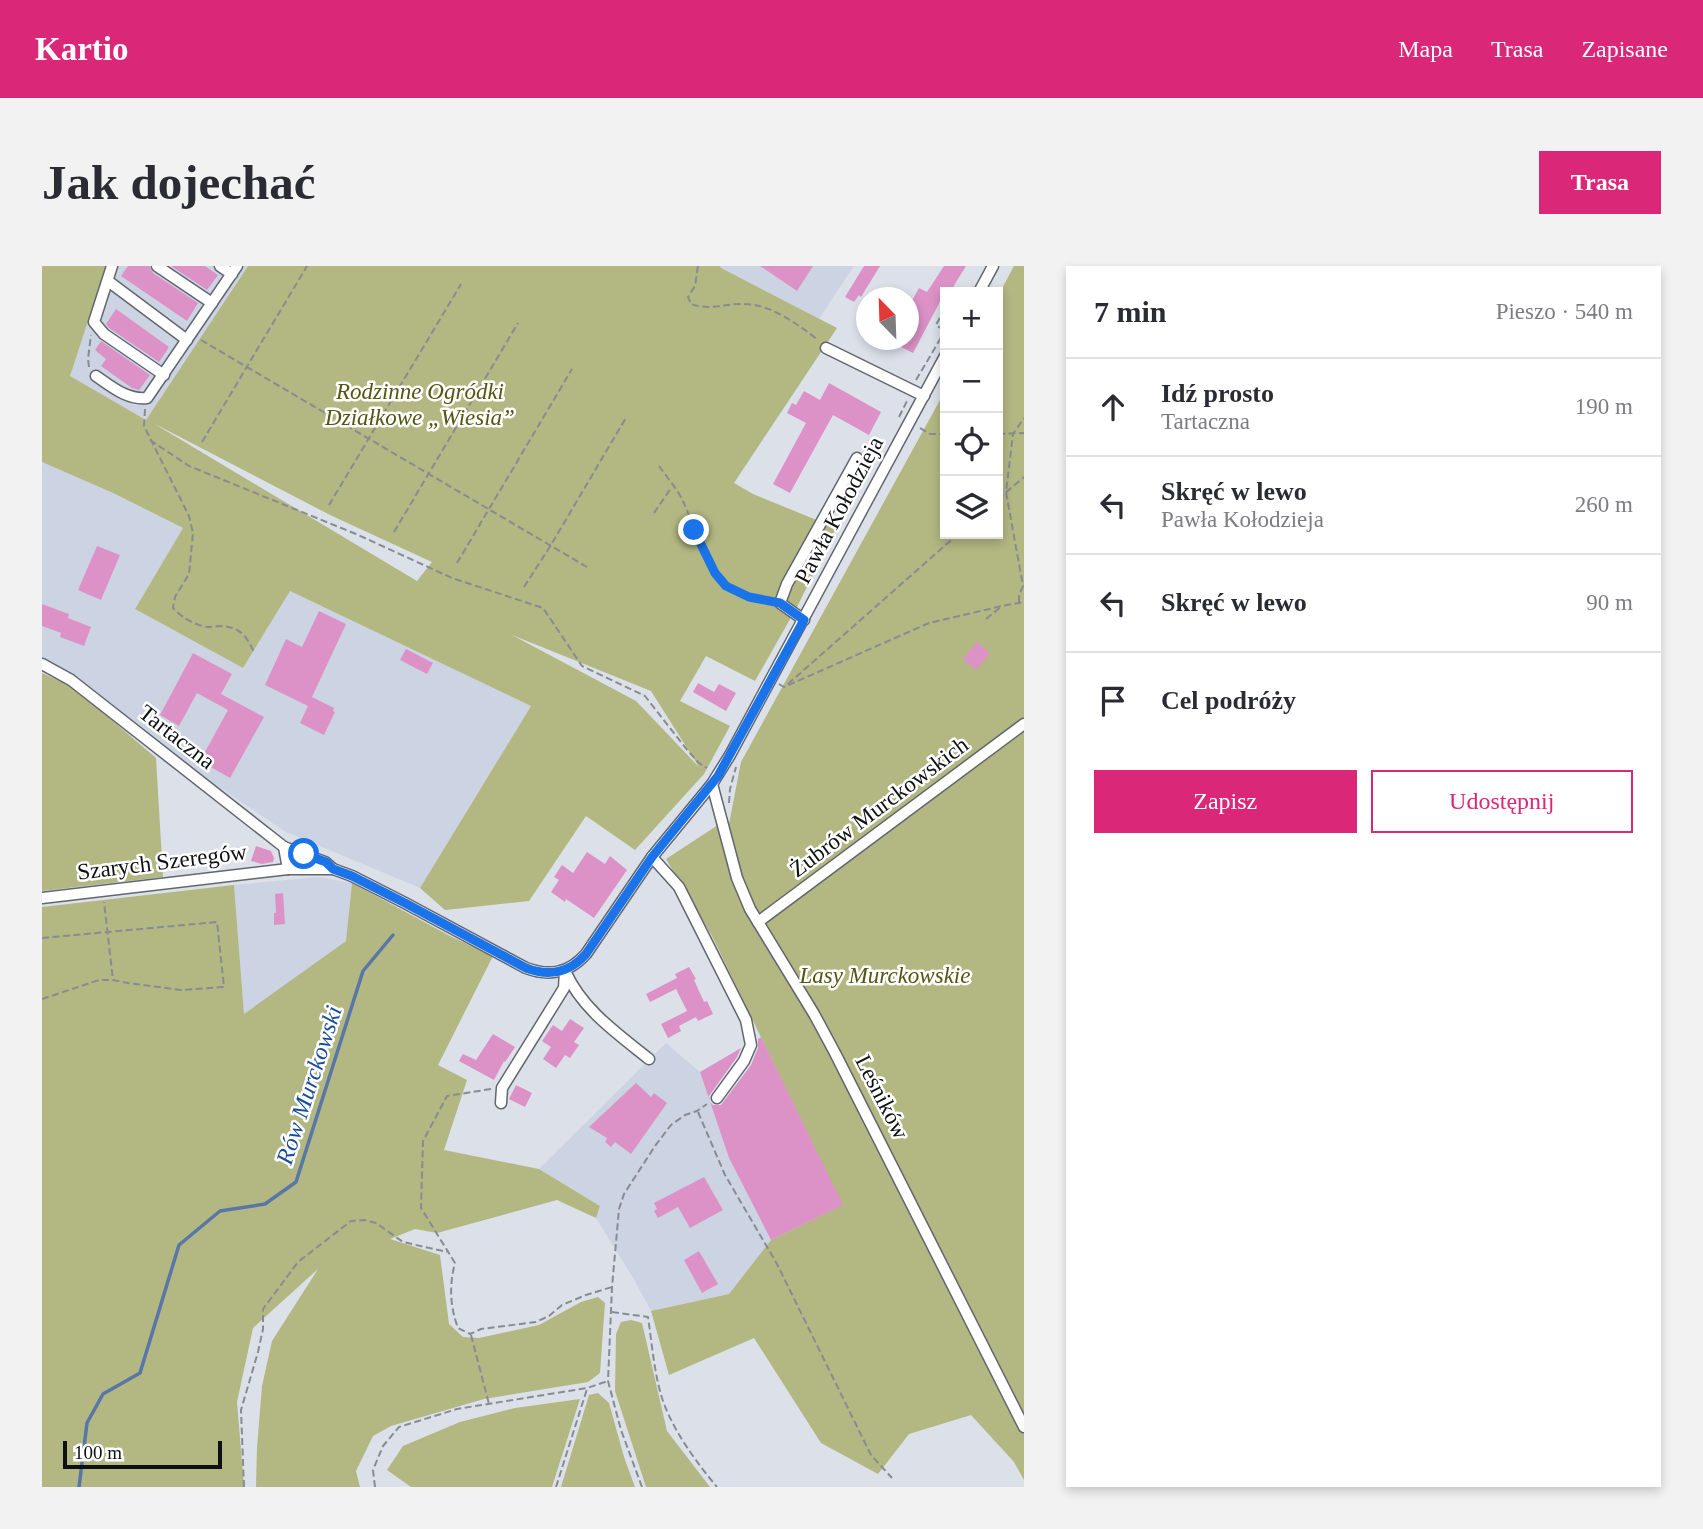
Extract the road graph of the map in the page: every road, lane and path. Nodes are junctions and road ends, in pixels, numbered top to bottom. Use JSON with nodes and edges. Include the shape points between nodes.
{"nodes":[{"id":1,"x":113,"y":266,"type":"edge"},
{"id":2,"x":157,"y":266,"type":"edge"},
{"id":3,"x":220,"y":266,"type":"edge"},
{"id":4,"x":307,"y":266,"type":"edge"},
{"id":5,"x":698,"y":266,"type":"edge"},
{"id":6,"x":993,"y":266,"type":"edge"},
{"id":7,"x":234,"y":270,"type":"edge"},
{"id":8,"x":108,"y":281,"type":"junction"},
{"id":9,"x":461,"y":284,"type":"dead end"},
{"id":10,"x":982,"y":287,"type":"edge"},
{"id":11,"x":212,"y":303,"type":"junction"},
{"id":12,"x":94,"y":322,"type":"junction"},
{"id":13,"x":518,"y":323,"type":"dead end"},
{"id":14,"x":190,"y":337,"type":"junction"},
{"id":15,"x":940,"y":340,"type":"edge"},
{"id":16,"x":827,"y":348,"type":"joint"},
{"id":17,"x":247,"y":366,"type":"junction"},
{"id":18,"x":940,"y":366,"type":"edge"},
{"id":19,"x":572,"y":369,"type":"dead end"},
{"id":20,"x":164,"y":375,"type":"junction"},
{"id":21,"x":96,"y":376,"type":"joint"},
{"id":22,"x":912,"y":391,"type":"junction"},
{"id":23,"x":924,"y":396,"type":"junction"},
{"id":24,"x":147,"y":398,"type":"junction"},
{"id":25,"x":627,"y":416,"type":"dead end"},
{"id":26,"x":898,"y":417,"type":"dead end"},
{"id":27,"x":1024,"y":418,"type":"edge"},
{"id":28,"x":910,"y":423,"type":"junction"},
{"id":29,"x":1024,"y":433,"type":"edge"},
{"id":30,"x":940,"y":434,"type":"edge"},
{"id":31,"x":1003,"y":434,"type":"edge"},
{"id":32,"x":1013,"y":434,"type":"junction"},
{"id":33,"x":368,"y":438,"type":"junction"},
{"id":34,"x":150,"y":440,"type":"junction"},
{"id":35,"x":201,"y":442,"type":"dead end"},
{"id":36,"x":858,"y":458,"type":"dead end"},
{"id":37,"x":659,"y":466,"type":"dead end"},
{"id":38,"x":429,"y":474,"type":"junction"},
{"id":39,"x":1024,"y":477,"type":"edge"},
{"id":40,"x":672,"y":486,"type":"junction"},
{"id":41,"x":1003,"y":489,"type":"edge"},
{"id":42,"x":1006,"y":492,"type":"junction"},
{"id":43,"x":1003,"y":495,"type":"edge"},
{"id":44,"x":328,"y":505,"type":"dead end"},
{"id":45,"x":489,"y":509,"type":"junction"},
{"id":46,"x":654,"y":513,"type":"dead end"},
{"id":47,"x":394,"y":532,"type":"dead end"},
{"id":48,"x":952,"y":539,"type":"edge"},
{"id":49,"x":551,"y":545,"type":"junction"},
{"id":50,"x":457,"y":563,"type":"dead end"},
{"id":51,"x":587,"y":567,"type":"dead end"},
{"id":52,"x":1024,"y":586,"type":"edge"},
{"id":53,"x":524,"y":587,"type":"dead end"},
{"id":54,"x":1024,"y":602,"type":"edge"},
{"id":55,"x":780,"y":603,"type":"junction"},
{"id":56,"x":1019,"y":603,"type":"junction"},
{"id":57,"x":1002,"y":606,"type":"junction"},
{"id":58,"x":986,"y":619,"type":"dead end"},
{"id":59,"x":804,"y":620,"type":"junction"},
{"id":60,"x":254,"y":652,"type":"dead end"},
{"id":61,"x":42,"y":664,"type":"edge"},
{"id":62,"x":1024,"y":724,"type":"edge"},
{"id":63,"x":735,"y":768,"type":"dead end"},
{"id":64,"x":715,"y":780,"type":"junction"},
{"id":65,"x":729,"y":802,"type":"dead end"},
{"id":66,"x":284,"y":846,"type":"junction"},
{"id":67,"x":652,"y":857,"type":"junction"},
{"id":68,"x":288,"y":869,"type":"junction"},
{"id":69,"x":333,"y":869,"type":"junction"},
{"id":70,"x":42,"y":898,"type":"edge"},
{"id":71,"x":104,"y":898,"type":"dead end"},
{"id":72,"x":758,"y":922,"type":"junction"},
{"id":73,"x":107,"y":932,"type":"junction"},
{"id":74,"x":42,"y":938,"type":"edge"},
{"id":75,"x":565,"y":970,"type":"junction"},
{"id":76,"x":113,"y":980,"type":"junction"},
{"id":77,"x":42,"y":999,"type":"edge"},
{"id":78,"x":649,"y":1059,"type":"dead end"},
{"id":79,"x":502,"y":1088,"type":"junction"},
{"id":80,"x":717,"y":1098,"type":"joint"},
{"id":81,"x":501,"y":1103,"type":"dead end"},
{"id":82,"x":698,"y":1111,"type":"junction"},
{"id":83,"x":448,"y":1252,"type":"junction"},
{"id":84,"x":612,"y":1287,"type":"junction"},
{"id":85,"x":611,"y":1312,"type":"junction"},
{"id":86,"x":470,"y":1334,"type":"junction"},
{"id":87,"x":608,"y":1381,"type":"junction"},
{"id":88,"x":587,"y":1388,"type":"junction"},
{"id":89,"x":489,"y":1404,"type":"junction"},
{"id":90,"x":1024,"y":1427,"type":"edge"},
{"id":91,"x":892,"y":1478,"type":"dead end"},
{"id":92,"x":244,"y":1487,"type":"edge"},
{"id":93,"x":375,"y":1487,"type":"edge"},
{"id":94,"x":556,"y":1487,"type":"edge"},
{"id":95,"x":642,"y":1487,"type":"edge"},
{"id":96,"x":717,"y":1487,"type":"edge"}],
"edges":[{"from":1,"to":8,"type":"street"},
{"from":2,"to":11,"type":"street"},
{"from":3,"to":7,"type":"street"},
{"from":4,"to":17,"type":"path"},
{"from":5,"to":16,"type":"path","via":[[688,297],[691,304],[766,308],[801,326]]},
{"from":6,"to":10,"type":"street"},
{"from":7,"to":11,"type":"street"},
{"from":8,"to":12,"type":"street"},
{"from":8,"to":14,"type":"street"},
{"from":9,"to":33,"type":"path"},
{"from":11,"to":14,"type":"street"},
{"from":12,"to":20,"type":"street","via":[[104,334]]},
{"from":12,"to":21,"type":"path","via":[[88,359]]},
{"from":13,"to":38,"type":"path"},
{"from":14,"to":17,"type":"path"},
{"from":14,"to":20,"type":"street"},
{"from":15,"to":22,"type":"path"},
{"from":16,"to":22,"type":"street"},
{"from":17,"to":33,"type":"path"},
{"from":17,"to":35,"type":"path"},
{"from":18,"to":23,"type":"street","name":"Pawła Kołodzieja"},
{"from":19,"to":45,"type":"path"},
{"from":20,"to":24,"type":"street"},
{"from":21,"to":24,"type":"street","via":[[126,396]]},
{"from":22,"to":23,"type":"street"},
{"from":22,"to":26,"type":"path"},
{"from":23,"to":28,"type":"street","name":"Pawła Kołodzieja"},
{"from":24,"to":34,"type":"path","via":[[144,426]]},
{"from":25,"to":49,"type":"path"},
{"from":27,"to":32,"type":"path"},
{"from":28,"to":30,"type":"path"},
{"from":28,"to":59,"type":"street","name":"Pawła Kołodzieja"},
{"from":29,"to":32,"type":"path"},
{"from":31,"to":32,"type":"path"},
{"from":32,"to":42,"type":"path"},
{"from":33,"to":38,"type":"path"},
{"from":33,"to":44,"type":"path"},
{"from":34,"to":60,"type":"path","via":[[189,516],[193,533],[189,574],[173,608],[206,627],[237,629]]},
{"from":34,"to":64,"type":"path","via":[[189,466],[452,578],[543,608],[582,666],[645,696]]},
{"from":36,"to":55,"type":"street"},
{"from":37,"to":40,"type":"path"},
{"from":38,"to":45,"type":"path"},
{"from":38,"to":47,"type":"path"},
{"from":39,"to":42,"type":"path"},
{"from":40,"to":46,"type":"path"},
{"from":40,"to":55,"type":"path","via":[[682,498],[708,561],[726,586],[749,597]]},
{"from":41,"to":42,"type":"path"},
{"from":42,"to":43,"type":"path"},
{"from":42,"to":52,"type":"path"},
{"from":45,"to":49,"type":"path"},
{"from":45,"to":50,"type":"path"},
{"from":48,"to":57,"type":"path","via":[[784,687],[929,623]]},
{"from":49,"to":51,"type":"path"},
{"from":49,"to":53,"type":"path"},
{"from":52,"to":56,"type":"path"},
{"from":54,"to":56,"type":"path"},
{"from":55,"to":59,"type":"street"},
{"from":56,"to":57,"type":"path"},
{"from":57,"to":58,"type":"path"},
{"from":59,"to":64,"type":"street","name":"Pawła Kołodzieja"},
{"from":61,"to":66,"type":"street","name":"Tartaczna","via":[[71,680]]},
{"from":62,"to":72,"type":"street","name":"Żubrów Murckowskich"},
{"from":63,"to":65,"type":"path"},
{"from":64,"to":67,"type":"street","name":"Pawła Kołodzieja"},
{"from":64,"to":72,"type":"street","name":"Leśników","via":[[737,878]]},
{"from":66,"to":68,"type":"street"},
{"from":66,"to":69,"type":"street","name":"Tartaczna"},
{"from":67,"to":75,"type":"street","name":"Pawła Kołodzieja","via":[[586,954]]},
{"from":67,"to":80,"type":"street","via":[[679,887],[746,1020],[751,1045]]},
{"from":68,"to":69,"type":"street","name":"Tartaczna"},
{"from":68,"to":70,"type":"street","name":"Szarych Szeregów"},
{"from":69,"to":75,"type":"street","name":"Tartaczna","via":[[526,968],[544,973]]},
{"from":71,"to":73,"type":"path"},
{"from":72,"to":90,"type":"street","name":"Leśników","via":[[859,1097]]},
{"from":73,"to":74,"type":"path"},
{"from":73,"to":76,"type":"path"},
{"from":73,"to":76,"type":"path","via":[[217,922],[224,987],[181,990]]},
{"from":75,"to":78,"type":"street","via":[[583,1002]]},
{"from":75,"to":79,"type":"street","via":[[564,988]]},
{"from":76,"to":77,"type":"path"},
{"from":79,"to":81,"type":"street"},
{"from":79,"to":83,"type":"path","via":[[447,1096],[423,1141],[421,1208]]},
{"from":80,"to":82,"type":"path"},
{"from":82,"to":84,"type":"path","via":[[671,1125],[624,1195]]},
{"from":82,"to":91,"type":"path","via":[[725,1175],[778,1264],[871,1455]]},
{"from":83,"to":86,"type":"path","via":[[455,1263],[452,1312],[458,1328]]},
{"from":83,"to":92,"type":"path","via":[[403,1242],[364,1220],[351,1221],[298,1262],[263,1308],[261,1341],[240,1410]]},
{"from":84,"to":85,"type":"path"},
{"from":84,"to":86,"type":"path","via":[[562,1305],[536,1322]]},
{"from":85,"to":87,"type":"path"},
{"from":85,"to":96,"type":"path","via":[[648,1317],[663,1400],[696,1462]]},
{"from":86,"to":89,"type":"path"},
{"from":87,"to":88,"type":"path"},
{"from":87,"to":95,"type":"path"},
{"from":88,"to":89,"type":"path"},
{"from":88,"to":94,"type":"path"},
{"from":89,"to":93,"type":"path","via":[[399,1427],[383,1446],[373,1470]]}]}
